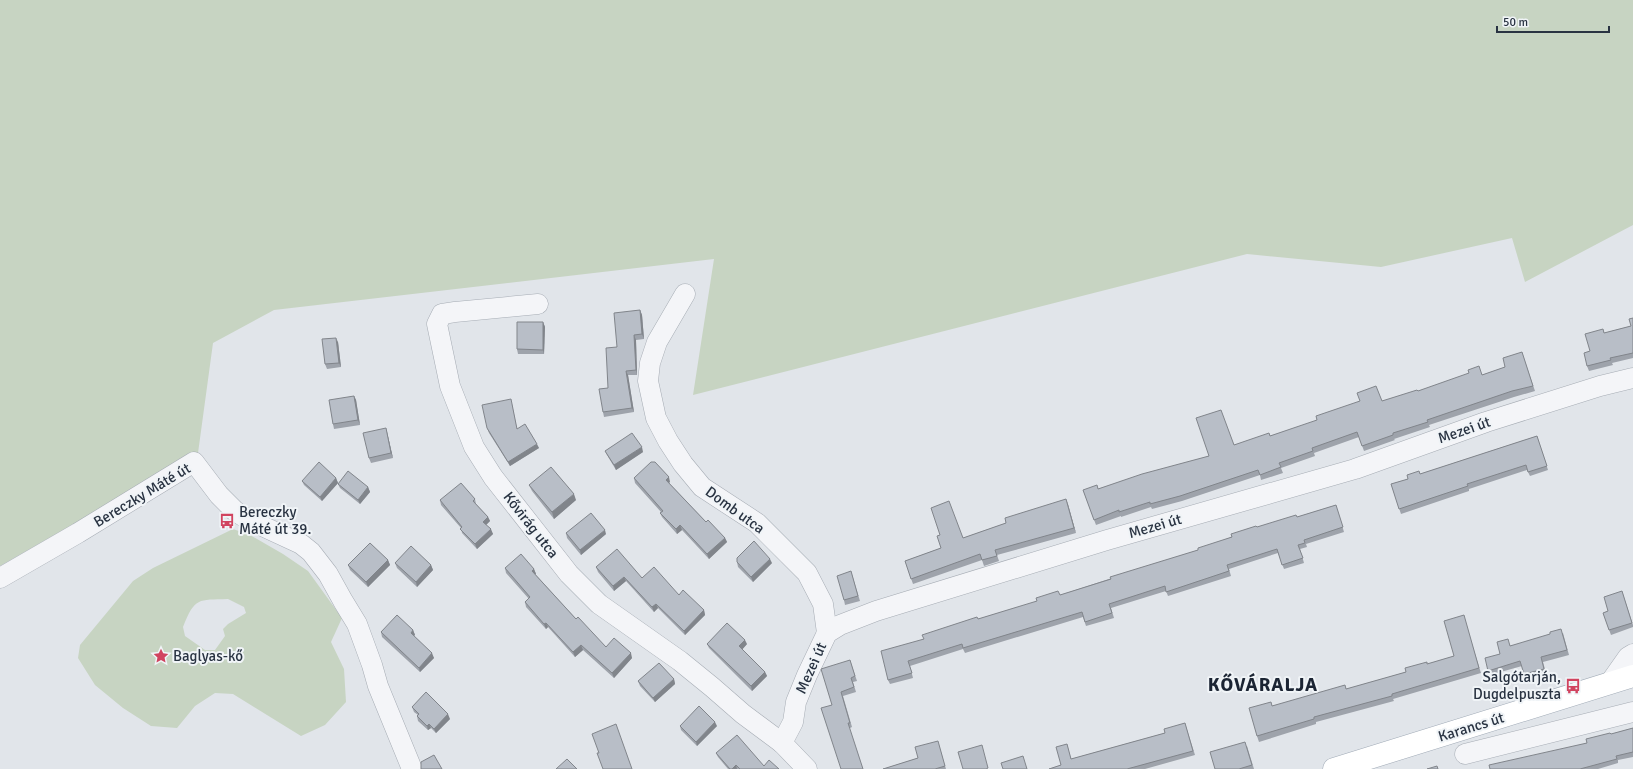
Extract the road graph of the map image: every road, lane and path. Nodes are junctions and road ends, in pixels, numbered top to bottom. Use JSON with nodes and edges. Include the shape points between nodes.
{"nodes":[{"id":1,"x":685,"y":294,"type":"dead end"},
{"id":2,"x":538,"y":304,"type":"dead end"},
{"id":3,"x":1633,"y":378,"type":"edge"},
{"id":4,"x":0,"y":578,"type":"edge"},
{"id":5,"x":828,"y":633,"type":"junction"},
{"id":6,"x":1633,"y":654,"type":"edge"},
{"id":7,"x":1633,"y":676,"type":"edge"},
{"id":8,"x":1609,"y":684,"type":"junction"},
{"id":9,"x":1633,"y":712,"type":"edge"},
{"id":10,"x":1459,"y":731,"type":"junction"},
{"id":11,"x":782,"y":743,"type":"junction"},
{"id":12,"x":1468,"y":762,"type":"edge"},
{"id":13,"x":412,"y":769,"type":"edge"},
{"id":14,"x":807,"y":769,"type":"edge"},
{"id":15,"x":1334,"y":769,"type":"edge"}],
"edges":[{"from":1,"to":5,"type":"street","name":"Domb utca","via":[[657,342],[650,362],[648,381],[656,418],[683,464],[702,487],[757,523],[808,573],[823,604]]},
{"from":2,"to":11,"type":"street","name":"Kővirág utca","via":[[442,314],[436,324],[450,386],[474,447],[493,477],[569,574],[599,604],[680,661]]},
{"from":3,"to":5,"type":"street","name":"Mezei út","via":[[1486,422],[1354,469],[1107,540],[876,611],[840,624]]},
{"from":4,"to":13,"type":"street","name":"Bereczky Máté út","via":[[194,462],[219,495],[236,511],[248,520],[301,544],[328,574],[357,624],[378,686]]},
{"from":5,"to":11,"type":"street","name":"Mezei út","via":[[807,675],[796,702],[793,722]]},
{"from":6,"to":8,"type":"street","via":[[1628,657]]},
{"from":7,"to":8,"type":"main road","name":"Karancs út"},
{"from":8,"to":10,"type":"main road","name":"Karancs út"},
{"from":9,"to":12,"type":"street","name":"Karancs út"},
{"from":10,"to":12,"type":"street"},
{"from":10,"to":15,"type":"main road","name":"Karancs út"},
{"from":11,"to":14,"type":"street"}]}
